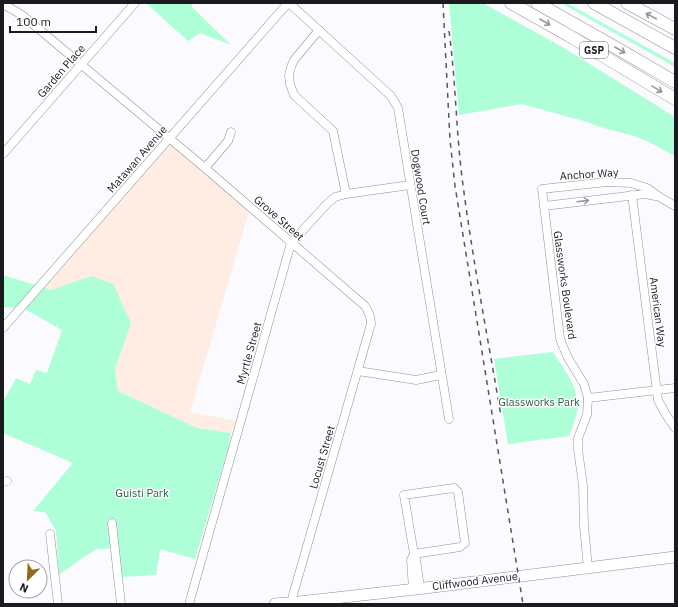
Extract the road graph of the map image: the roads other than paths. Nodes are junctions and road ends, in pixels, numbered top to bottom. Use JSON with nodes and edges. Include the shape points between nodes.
{"nodes":[{"id":1,"x":135,"y":3,"type":"edge"},
{"id":2,"x":289,"y":3,"type":"edge"},
{"id":3,"x":511,"y":3,"type":"edge"},
{"id":4,"x":537,"y":3,"type":"edge"},
{"id":5,"x":594,"y":3,"type":"edge"},
{"id":6,"x":627,"y":3,"type":"edge"},
{"id":7,"x":3,"y":4,"type":"edge"},
{"id":8,"x":675,"y":29,"type":"edge"},
{"id":9,"x":319,"y":30,"type":"junction"},
{"id":10,"x":675,"y":48,"type":"edge"},
{"id":11,"x":82,"y":64,"type":"junction"},
{"id":12,"x":675,"y":82,"type":"edge"},
{"id":13,"x":675,"y":100,"type":"edge"},
{"id":14,"x":231,"y":132,"type":"dead end"},
{"id":15,"x":170,"y":138,"type":"junction"},
{"id":16,"x":3,"y":154,"type":"edge"},
{"id":17,"x":205,"y":168,"type":"junction"},
{"id":18,"x":410,"y":186,"type":"junction"},
{"id":19,"x":542,"y":189,"type":"joint"},
{"id":20,"x":346,"y":194,"type":"junction"},
{"id":21,"x":632,"y":195,"type":"junction"},
{"id":22,"x":658,"y":196,"type":"junction"},
{"id":23,"x":544,"y":206,"type":"junction"},
{"id":24,"x":675,"y":206,"type":"edge"},
{"id":25,"x":291,"y":243,"type":"junction"},
{"id":26,"x":370,"y":317,"type":"joint"},
{"id":27,"x":3,"y":328,"type":"edge"},
{"id":28,"x":358,"y":371,"type":"junction"},
{"id":29,"x":441,"y":375,"type":"junction"},
{"id":30,"x":675,"y":388,"type":"edge"},
{"id":31,"x":657,"y":390,"type":"junction"},
{"id":32,"x":588,"y":398,"type":"junction"},
{"id":33,"x":448,"y":419,"type":"dead end"},
{"id":34,"x":675,"y":428,"type":"edge"},
{"id":35,"x":112,"y":523,"type":"dead end"},
{"id":36,"x":50,"y":534,"type":"dead end"},
{"id":37,"x":414,"y":554,"type":"junction"},
{"id":38,"x":675,"y":557,"type":"edge"},
{"id":39,"x":588,"y":568,"type":"junction"},
{"id":40,"x":416,"y":588,"type":"junction"},
{"id":41,"x":292,"y":603,"type":"edge"},
{"id":42,"x":58,"y":604,"type":"edge"},
{"id":43,"x":122,"y":604,"type":"edge"},
{"id":44,"x":189,"y":604,"type":"edge"},
{"id":45,"x":275,"y":604,"type":"edge"}],
"edges":[{"from":1,"to":11,"type":"street","name":"Garden Place"},
{"from":2,"to":9,"type":"street","name":"Dogwood Court"},
{"from":2,"to":15,"type":"street","name":"Matawan Avenue"},
{"from":3,"to":13,"type":"highway","number":"GSP","one_way":true},
{"from":4,"to":12,"type":"highway","number":"GSP","one_way":true},
{"from":5,"to":10,"type":"highway"},
{"from":8,"to":6,"type":"highway","one_way":true},
{"from":7,"to":11,"type":"street","name":"Grove Street","via":[[22,15]]},
{"from":9,"to":18,"type":"street","name":"Dogwood Court","via":[[391,96],[398,108]]},
{"from":9,"to":20,"type":"street","via":[[290,67],[290,84],[294,95],[333,131]]},
{"from":11,"to":15,"type":"street","name":"Grove Street"},
{"from":11,"to":16,"type":"street","name":"Garden Place"},
{"from":14,"to":17,"type":"street","via":[[228,141]]},
{"from":15,"to":17,"type":"street","name":"Grove Street"},
{"from":15,"to":27,"type":"street","name":"Matawan Avenue"},
{"from":17,"to":25,"type":"street","name":"Grove Street"},
{"from":18,"to":20,"type":"street","name":"Myrtle Street"},
{"from":18,"to":29,"type":"street","name":"Dogwood Court"},
{"from":19,"to":22,"type":"street","name":"Anchor Way","via":[[606,182],[631,183],[647,188]]},
{"from":19,"to":23,"type":"street","name":"Glassworks Boulevard"},
{"from":20,"to":25,"type":"street","name":"Myrtle Street","via":[[330,201]]},
{"from":21,"to":22,"type":"street","name":"Anchor Way"},
{"from":23,"to":21,"type":"street","name":"Anchor Way","one_way":true},
{"from":21,"to":31,"type":"street","name":"American Way"},
{"from":22,"to":24,"type":"street","name":"Anchor Way"},
{"from":23,"to":32,"type":"street","name":"Glassworks Boulevard","via":[[560,338],[568,358],[584,384]]},
{"from":25,"to":26,"type":"street","name":"Grove Street","via":[[366,306]]},
{"from":25,"to":44,"type":"street","name":"Myrtle Street"},
{"from":26,"to":28,"type":"street","name":"Locust Street","via":[[371,324]]},
{"from":28,"to":29,"type":"street","via":[[416,380]]},
{"from":28,"to":41,"type":"street","name":"Locust Street"},
{"from":29,"to":33,"type":"street","name":"Dogwood Court"},
{"from":30,"to":31,"type":"street"},
{"from":31,"to":32,"type":"street"},
{"from":31,"to":34,"type":"street","name":"American Way","via":[[658,400]]},
{"from":32,"to":39,"type":"street","name":"Glassworks Boulevard","via":[[587,415],[578,438],[578,449]]},
{"from":35,"to":43,"type":"street"},
{"from":36,"to":42,"type":"street"},
{"from":37,"to":37,"type":"street","via":[[404,495],[454,488],[458,492],[465,544],[460,548]]},
{"from":37,"to":40,"type":"street"},
{"from":38,"to":39,"type":"main road","name":"Cliffwood Avenue"},
{"from":39,"to":40,"type":"main road","name":"Cliffwood Avenue"},
{"from":40,"to":41,"type":"main road","name":"Cliffwood Avenue"},
{"from":41,"to":45,"type":"main road","name":"Cliffwood Avenue"}]}
